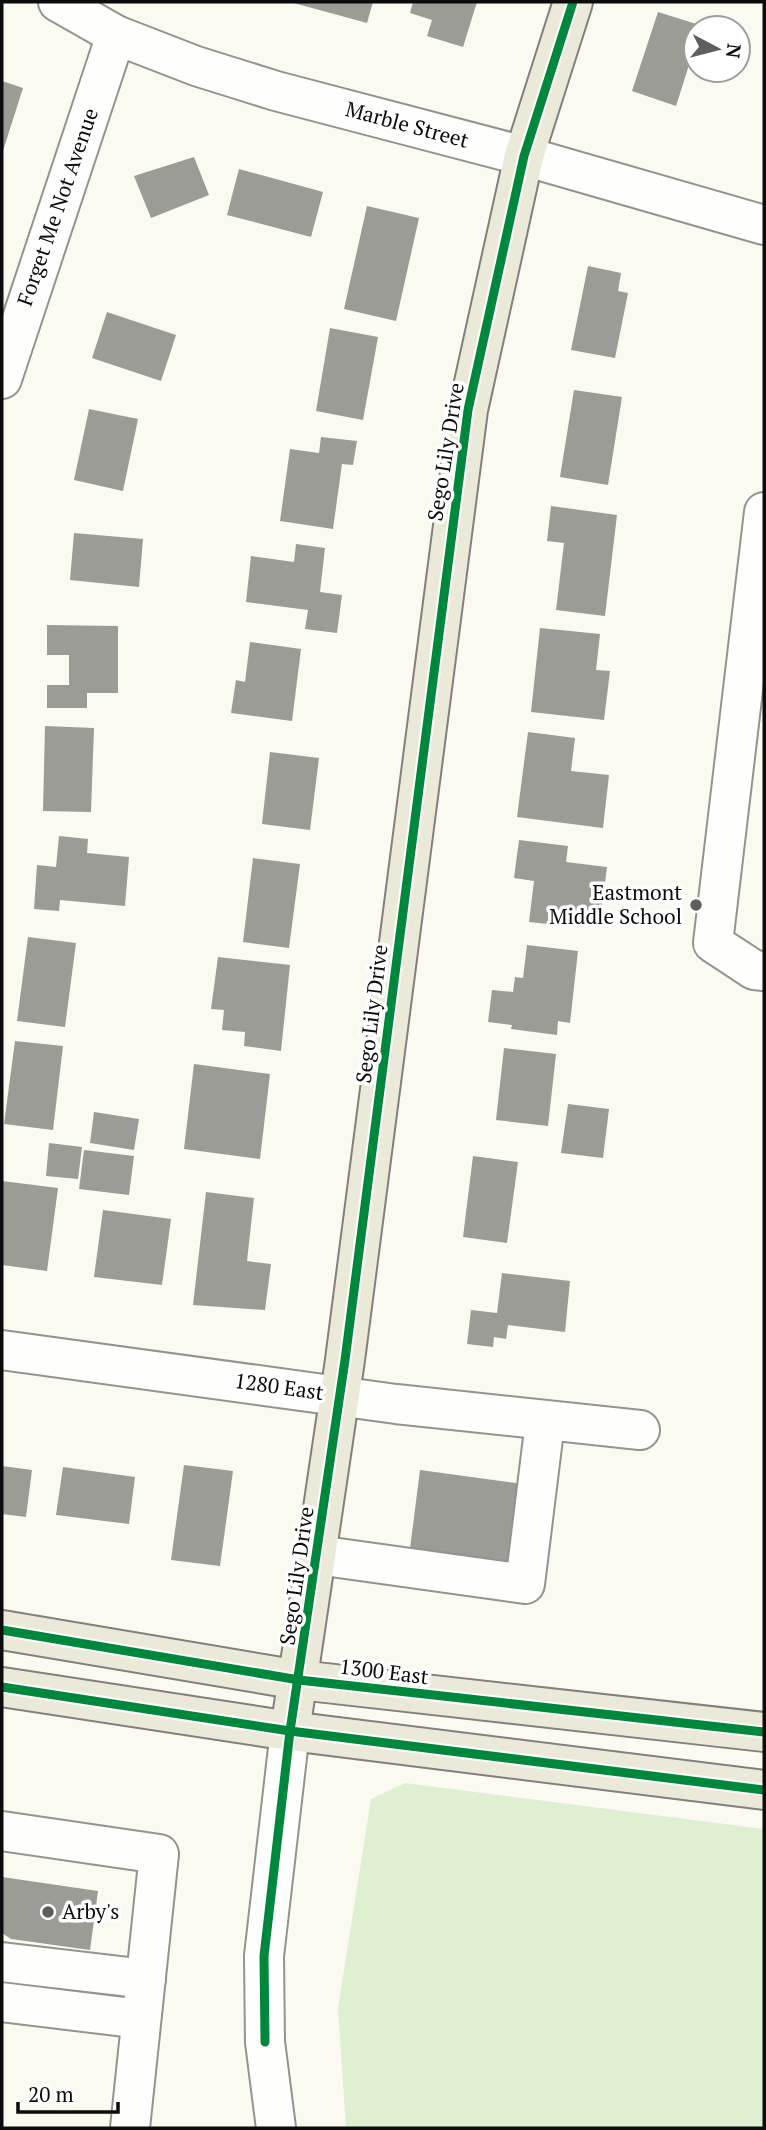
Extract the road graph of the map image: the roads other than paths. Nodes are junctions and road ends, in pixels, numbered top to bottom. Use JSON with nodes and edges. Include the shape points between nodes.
{"nodes":[{"id":1,"x":58,"y":2,"type":"edge"},
{"id":2,"x":573,"y":2,"type":"edge"},
{"id":3,"x":116,"y":35,"type":"junction"},
{"id":4,"x":524,"y":156,"type":"junction"},
{"id":5,"x":764,"y":225,"type":"edge"},
{"id":6,"x":2,"y":379,"type":"edge"},
{"id":7,"x":764,"y":512,"type":"edge"},
{"id":8,"x":764,"y":971,"type":"edge"},
{"id":9,"x":2,"y":1350,"type":"edge"},
{"id":10,"x":341,"y":1395,"type":"junction"},
{"id":11,"x":545,"y":1422,"type":"junction"},
{"id":12,"x":640,"y":1430,"type":"dead end"},
{"id":13,"x":317,"y":1555,"type":"junction"},
{"id":14,"x":2,"y":1630,"type":"edge"},
{"id":15,"x":299,"y":1680,"type":"junction"},
{"id":16,"x":2,"y":1687,"type":"edge"},
{"id":17,"x":290,"y":1731,"type":"junction"},
{"id":18,"x":764,"y":1732,"type":"edge"},
{"id":19,"x":764,"y":1790,"type":"edge"},
{"id":20,"x":2,"y":1831,"type":"edge"},
{"id":21,"x":2,"y":1962,"type":"edge"},
{"id":22,"x":146,"y":1979,"type":"junction"},
{"id":23,"x":2,"y":2002,"type":"edge"},
{"id":24,"x":141,"y":2019,"type":"junction"},
{"id":25,"x":130,"y":2128,"type":"edge"},
{"id":26,"x":276,"y":2128,"type":"edge"}],
"edges":[{"from":1,"to":3,"type":"street","name":"Marble Street"},
{"from":2,"to":4,"type":"main road","name":"Sego Lily Drive"},
{"from":3,"to":4,"type":"street","name":"Marble Street","via":[[276,91]]},
{"from":3,"to":6,"type":"street","name":"Forget Me Not Avenue"},
{"from":4,"to":5,"type":"street","name":"Marble Street"},
{"from":4,"to":10,"type":"main road","name":"Sego Lily Drive","via":[[468,410]]},
{"from":7,"to":8,"type":"street","via":[[713,943],[754,970]]},
{"from":9,"to":10,"type":"street","name":"1280 East"},
{"from":10,"to":11,"type":"street","name":"1280 East"},
{"from":10,"to":13,"type":"main road","name":"Sego Lily Drive"},
{"from":11,"to":12,"type":"street","name":"1280 East"},
{"from":11,"to":13,"type":"street","via":[[525,1584]]},
{"from":13,"to":15,"type":"main road","name":"Sego Lily Drive"},
{"from":14,"to":15,"type":"main road","name":"1300 East"},
{"from":15,"to":17,"type":"main road","name":"Sego Lily Drive"},
{"from":15,"to":18,"type":"main road","name":"1300 East"},
{"from":16,"to":17,"type":"main road"},
{"from":17,"to":19,"type":"main road"},
{"from":17,"to":26,"type":"street","name":"Sego Lily Drive","via":[[264,1955],[265,2042]]},
{"from":20,"to":22,"type":"street","via":[[159,1854]]},
{"from":21,"to":22,"type":"street"},
{"from":22,"to":24,"type":"street"},
{"from":23,"to":24,"type":"street"},
{"from":24,"to":25,"type":"street"}]}
